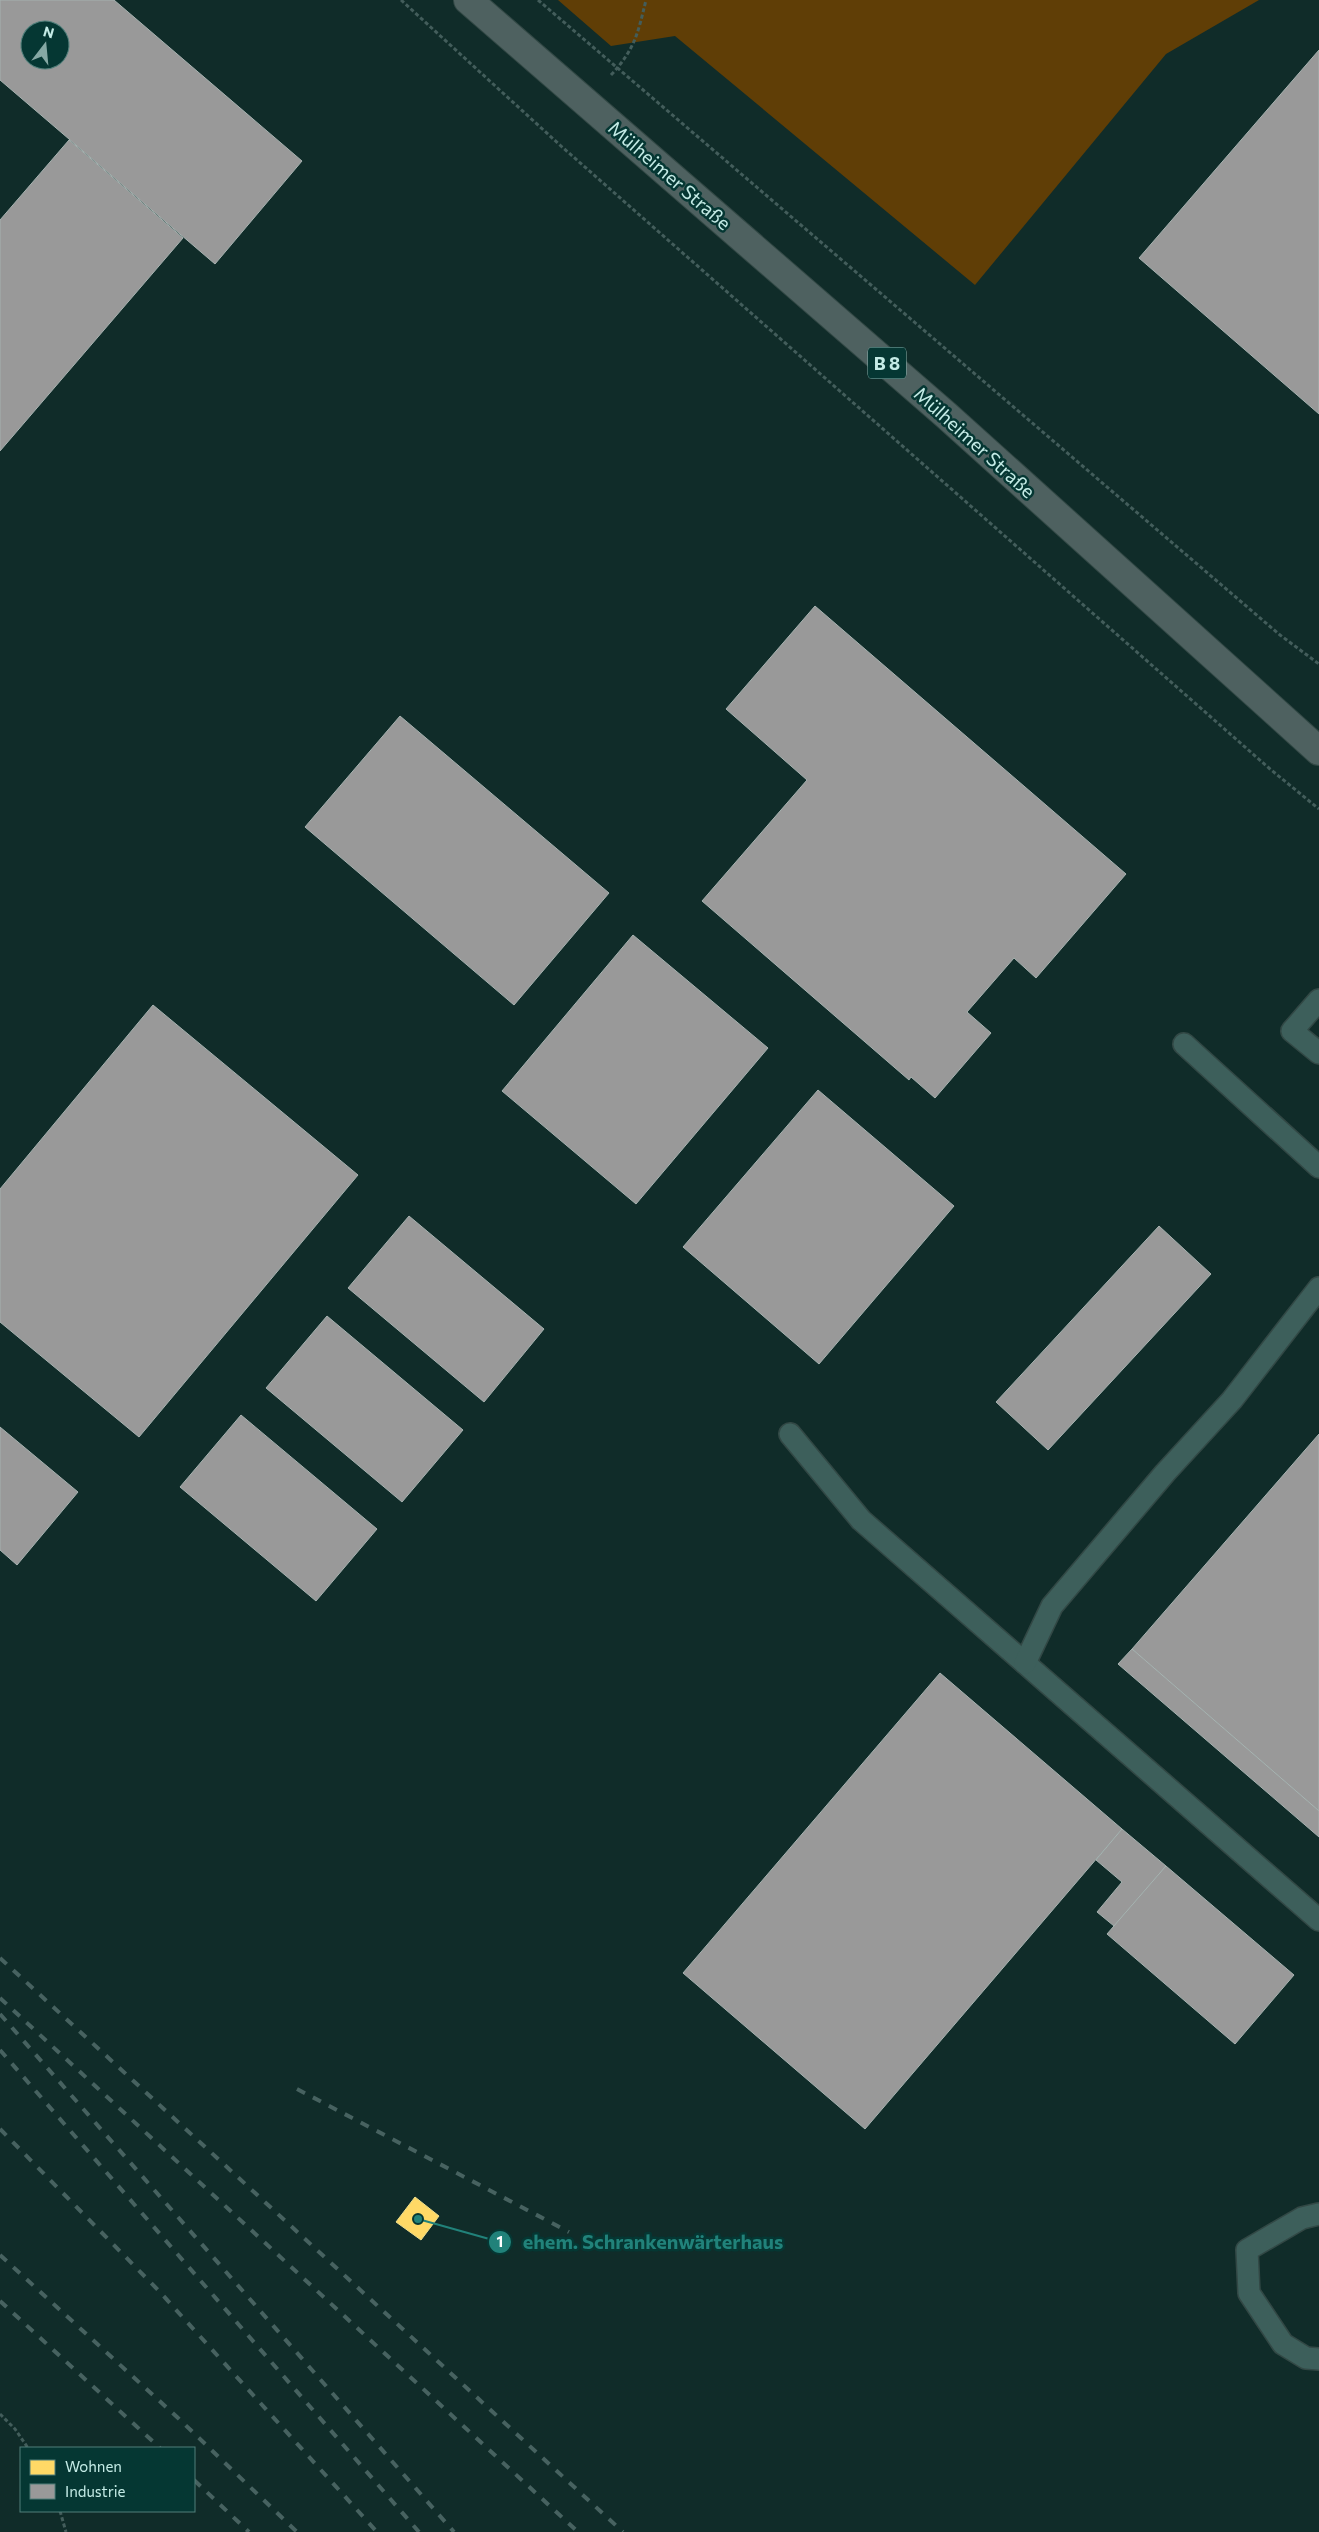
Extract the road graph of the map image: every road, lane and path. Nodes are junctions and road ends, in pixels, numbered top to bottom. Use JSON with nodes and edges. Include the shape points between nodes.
{"nodes":[{"id":1,"x":401,"y":0,"type":"edge"},
{"id":2,"x":468,"y":0,"type":"edge"},
{"id":3,"x":538,"y":0,"type":"edge"},
{"id":4,"x":646,"y":0,"type":"edge"},
{"id":5,"x":617,"y":68,"type":"junction"},
{"id":6,"x":588,"y":104,"type":"junction"},
{"id":7,"x":1319,"y":664,"type":"edge"},
{"id":8,"x":1319,"y":751,"type":"edge"},
{"id":9,"x":1319,"y":809,"type":"edge"},
{"id":10,"x":1319,"y":1000,"type":"edge"},
{"id":11,"x":1184,"y":1044,"type":"dead end"},
{"id":12,"x":1319,"y":1053,"type":"edge"},
{"id":13,"x":1319,"y":1167,"type":"edge"},
{"id":14,"x":1319,"y":1288,"type":"edge"},
{"id":15,"x":790,"y":1434,"type":"dead end"},
{"id":16,"x":1025,"y":1663,"type":"junction"},
{"id":17,"x":1319,"y":1920,"type":"edge"},
{"id":18,"x":1319,"y":2214,"type":"edge"},
{"id":19,"x":1319,"y":2360,"type":"edge"},
{"id":20,"x":0,"y":2414,"type":"edge"},
{"id":21,"x":27,"y":2447,"type":"edge"},
{"id":22,"x":60,"y":2512,"type":"edge"},
{"id":23,"x":66,"y":2532,"type":"edge"}],
"edges":[{"from":1,"to":9,"type":"path","via":[[583,166]]},
{"from":2,"to":6,"type":"main road","name":"Mülheimer Straße","number":"B 8"},
{"from":3,"to":5,"type":"path"},
{"from":4,"to":5,"type":"path","via":[[636,40],[627,58]]},
{"from":5,"to":6,"type":"path"},
{"from":5,"to":7,"type":"path","via":[[1280,635]]},
{"from":6,"to":8,"type":"main road","name":"Mülheimer Straße","number":"B 8","via":[[946,415]]},
{"from":10,"to":12,"type":"lane","via":[[1292,1030]]},
{"from":11,"to":13,"type":"lane"},
{"from":14,"to":16,"type":"lane","via":[[1232,1400],[1052,1606]]},
{"from":15,"to":16,"type":"lane","via":[[861,1520]]},
{"from":16,"to":17,"type":"lane"},
{"from":18,"to":19,"type":"lane","via":[[1302,2218],[1247,2250],[1248,2293],[1284,2344],[1306,2358]]},
{"from":20,"to":21,"type":"path"},
{"from":22,"to":23,"type":"path"}]}
